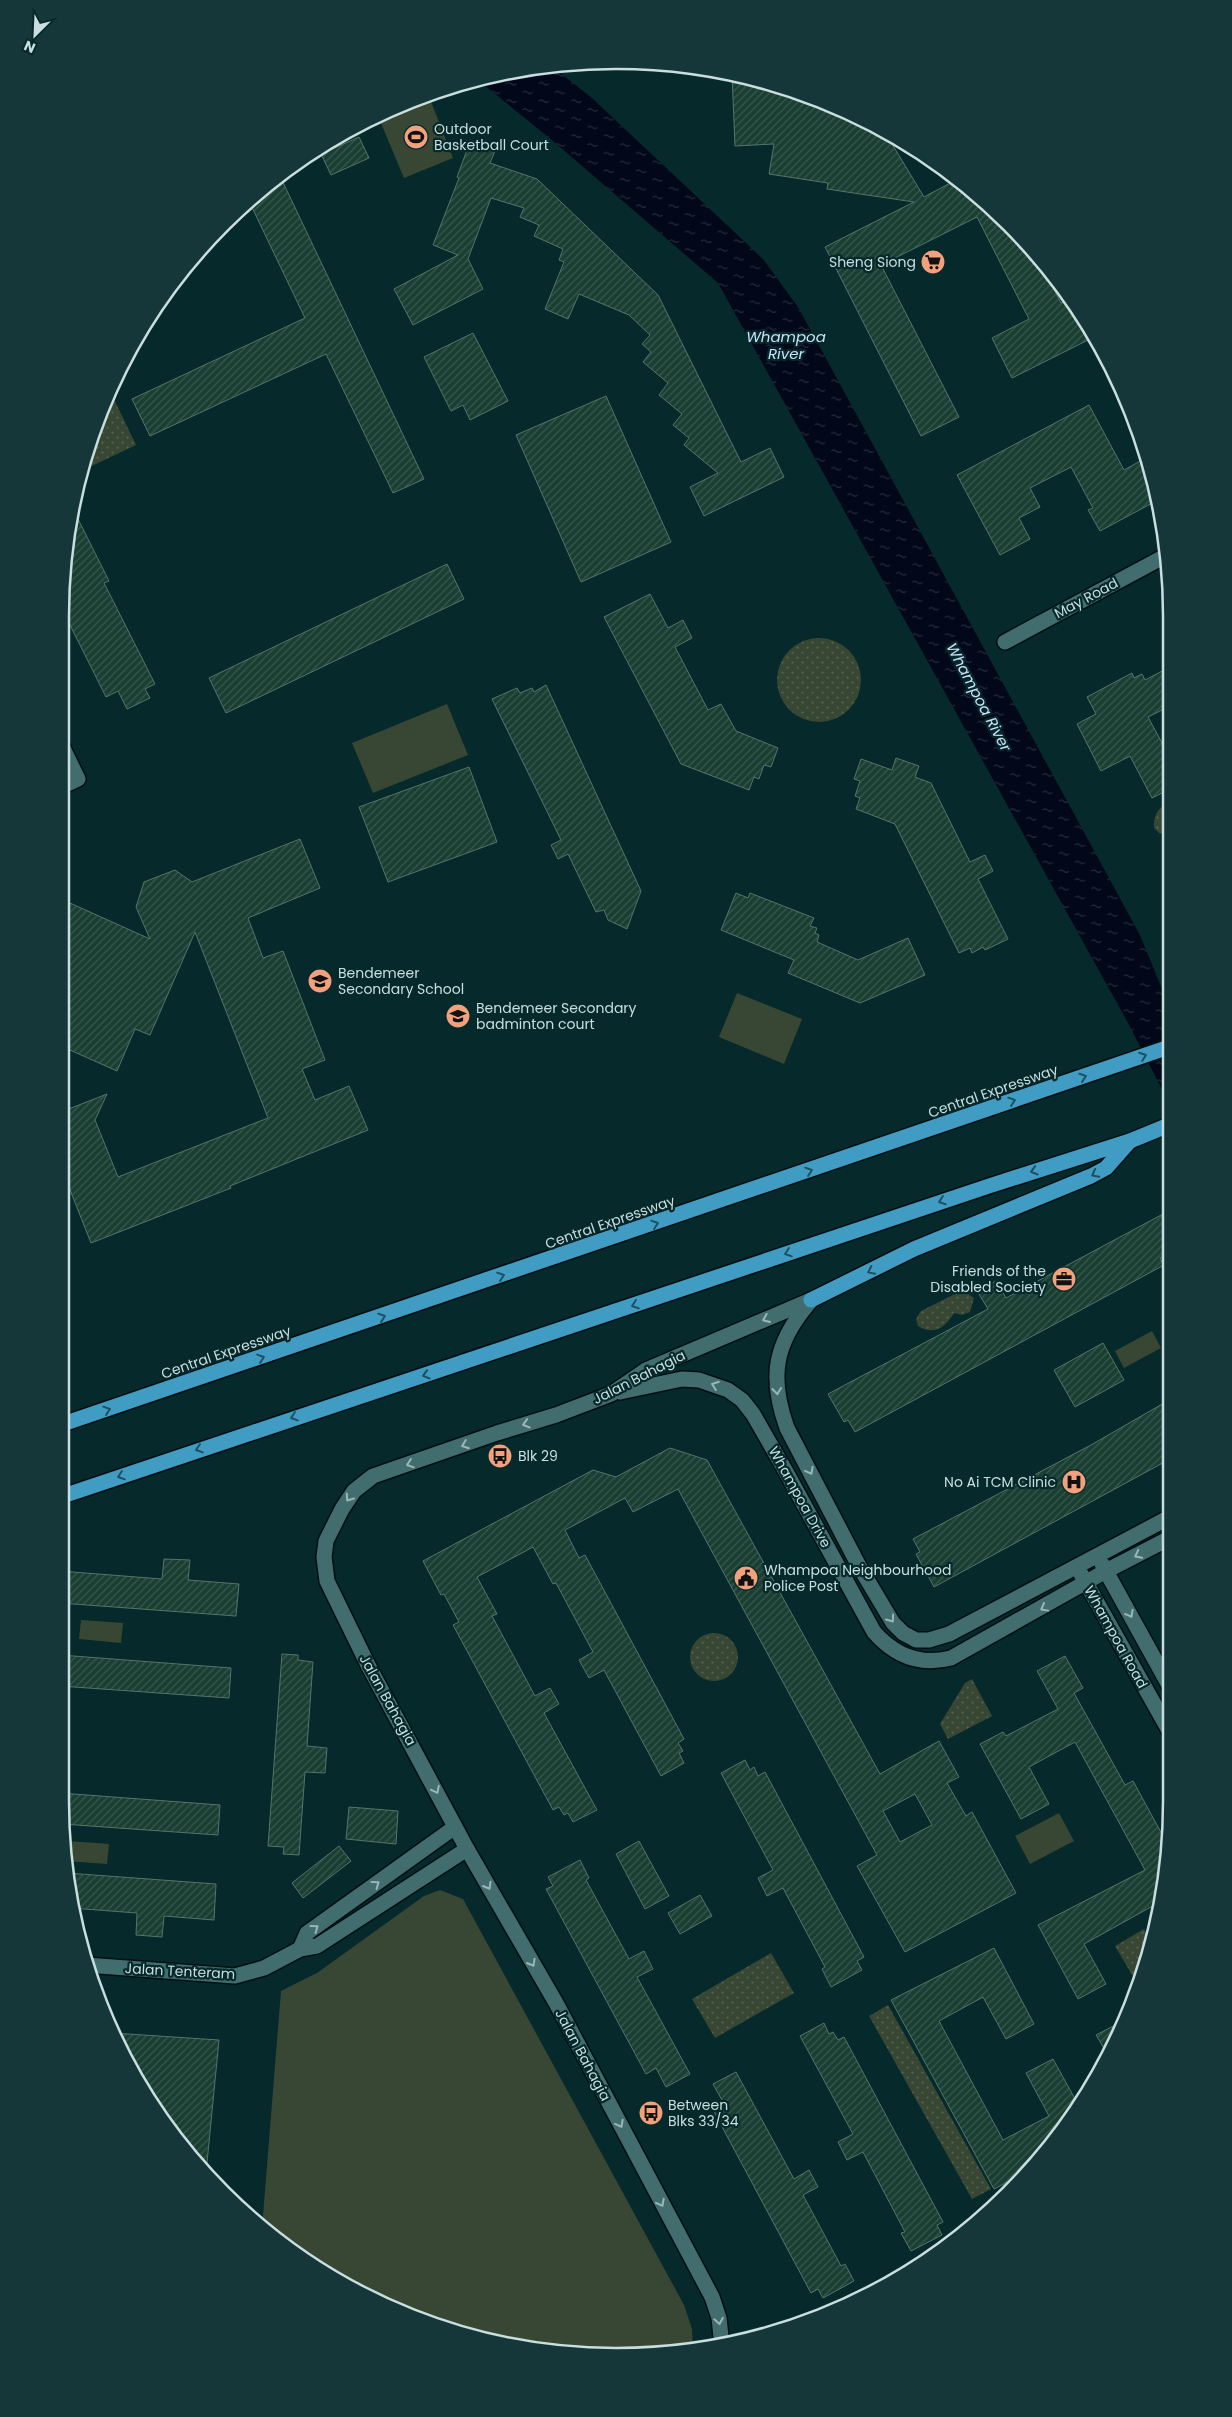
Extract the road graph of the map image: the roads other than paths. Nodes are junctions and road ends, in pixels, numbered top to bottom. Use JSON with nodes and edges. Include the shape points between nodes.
{"nodes":[{"id":1,"x":1160,"y":559,"type":"edge"},
{"id":2,"x":1005,"y":642,"type":"dead end"},
{"id":3,"x":69,"y":760,"type":"edge"},
{"id":4,"x":69,"y":783,"type":"edge"},
{"id":5,"x":1163,"y":1049,"type":"edge"},
{"id":6,"x":1163,"y":1128,"type":"edge"},
{"id":7,"x":1130,"y":1141,"type":"junction"},
{"id":8,"x":811,"y":1300,"type":"junction"},
{"id":9,"x":611,"y":1394,"type":"junction"},
{"id":10,"x":69,"y":1422,"type":"edge"},
{"id":11,"x":69,"y":1494,"type":"edge"},
{"id":12,"x":1163,"y":1521,"type":"edge"},
{"id":13,"x":1163,"y":1542,"type":"edge"},
{"id":14,"x":1098,"y":1556,"type":"junction"},
{"id":15,"x":1076,"y":1567,"type":"junction"},
{"id":16,"x":1106,"y":1571,"type":"junction"},
{"id":17,"x":1086,"y":1583,"type":"junction"},
{"id":18,"x":1163,"y":1674,"type":"edge"},
{"id":19,"x":1163,"y":1721,"type":"edge"},
{"id":20,"x":455,"y":1828,"type":"junction"},
{"id":21,"x":467,"y":1849,"type":"junction"},
{"id":22,"x":300,"y":1949,"type":"junction"},
{"id":23,"x":94,"y":1966,"type":"edge"},
{"id":24,"x":721,"y":2338,"type":"edge"}],
"edges":[{"from":1,"to":2,"type":"street","name":"May Road"},
{"from":3,"to":4,"type":"street","via":[[78,779]]},
{"from":10,"to":5,"type":"highway","name":"Central Expressway","one_way":true},
{"from":6,"to":7,"type":"highway"},
{"from":7,"to":8,"type":"highway","one_way":true,"via":[[1106,1168],[1091,1176],[914,1249]]},
{"from":7,"to":11,"type":"highway","one_way":true},
{"from":8,"to":9,"type":"street","name":"Jalan Bahagia","one_way":true,"via":[[646,1370]]},
{"from":8,"to":15,"type":"street","name":"Whampoa Drive","one_way":true,"via":[[789,1328],[781,1346],[776,1387],[778,1404],[787,1428],[859,1566],[893,1623],[916,1640],[929,1640]]},
{"from":17,"to":9,"type":"street","name":"Whampoa Drive","one_way":true,"via":[[952,1658],[935,1662],[905,1656],[874,1632],[785,1470],[742,1400],[715,1384],[682,1379]]},
{"from":9,"to":20,"type":"street","name":"Jalan Bahagia","one_way":true,"via":[[373,1476],[354,1491],[337,1516],[326,1541],[326,1581]]},
{"from":12,"to":14,"type":"street","name":"Whampoa Drive"},
{"from":13,"to":16,"type":"street","name":"Whampoa Drive","one_way":true},
{"from":14,"to":15,"type":"street","name":"Whampoa Drive"},
{"from":14,"to":16,"type":"street","name":"Whampoa Road"},
{"from":15,"to":17,"type":"street","name":"Whampoa Road"},
{"from":16,"to":17,"type":"street","name":"Whampoa Drive"},
{"from":16,"to":18,"type":"street","name":"Whampoa Road","one_way":true},
{"from":17,"to":19,"type":"street","name":"Whampoa Road"},
{"from":20,"to":21,"type":"street","name":"Jalan Bahagia"},
{"from":22,"to":20,"type":"street","name":"Jalan Tenteram","one_way":true,"via":[[307,1933]]},
{"from":21,"to":22,"type":"street","name":"Jalan Tenteram","via":[[317,1946]]},
{"from":21,"to":24,"type":"street","name":"Jalan Bahagia","one_way":true,"via":[[556,2004],[712,2297],[720,2318]]},
{"from":22,"to":23,"type":"street","name":"Jalan Tenteram","via":[[264,1968],[235,1976]]}]}
